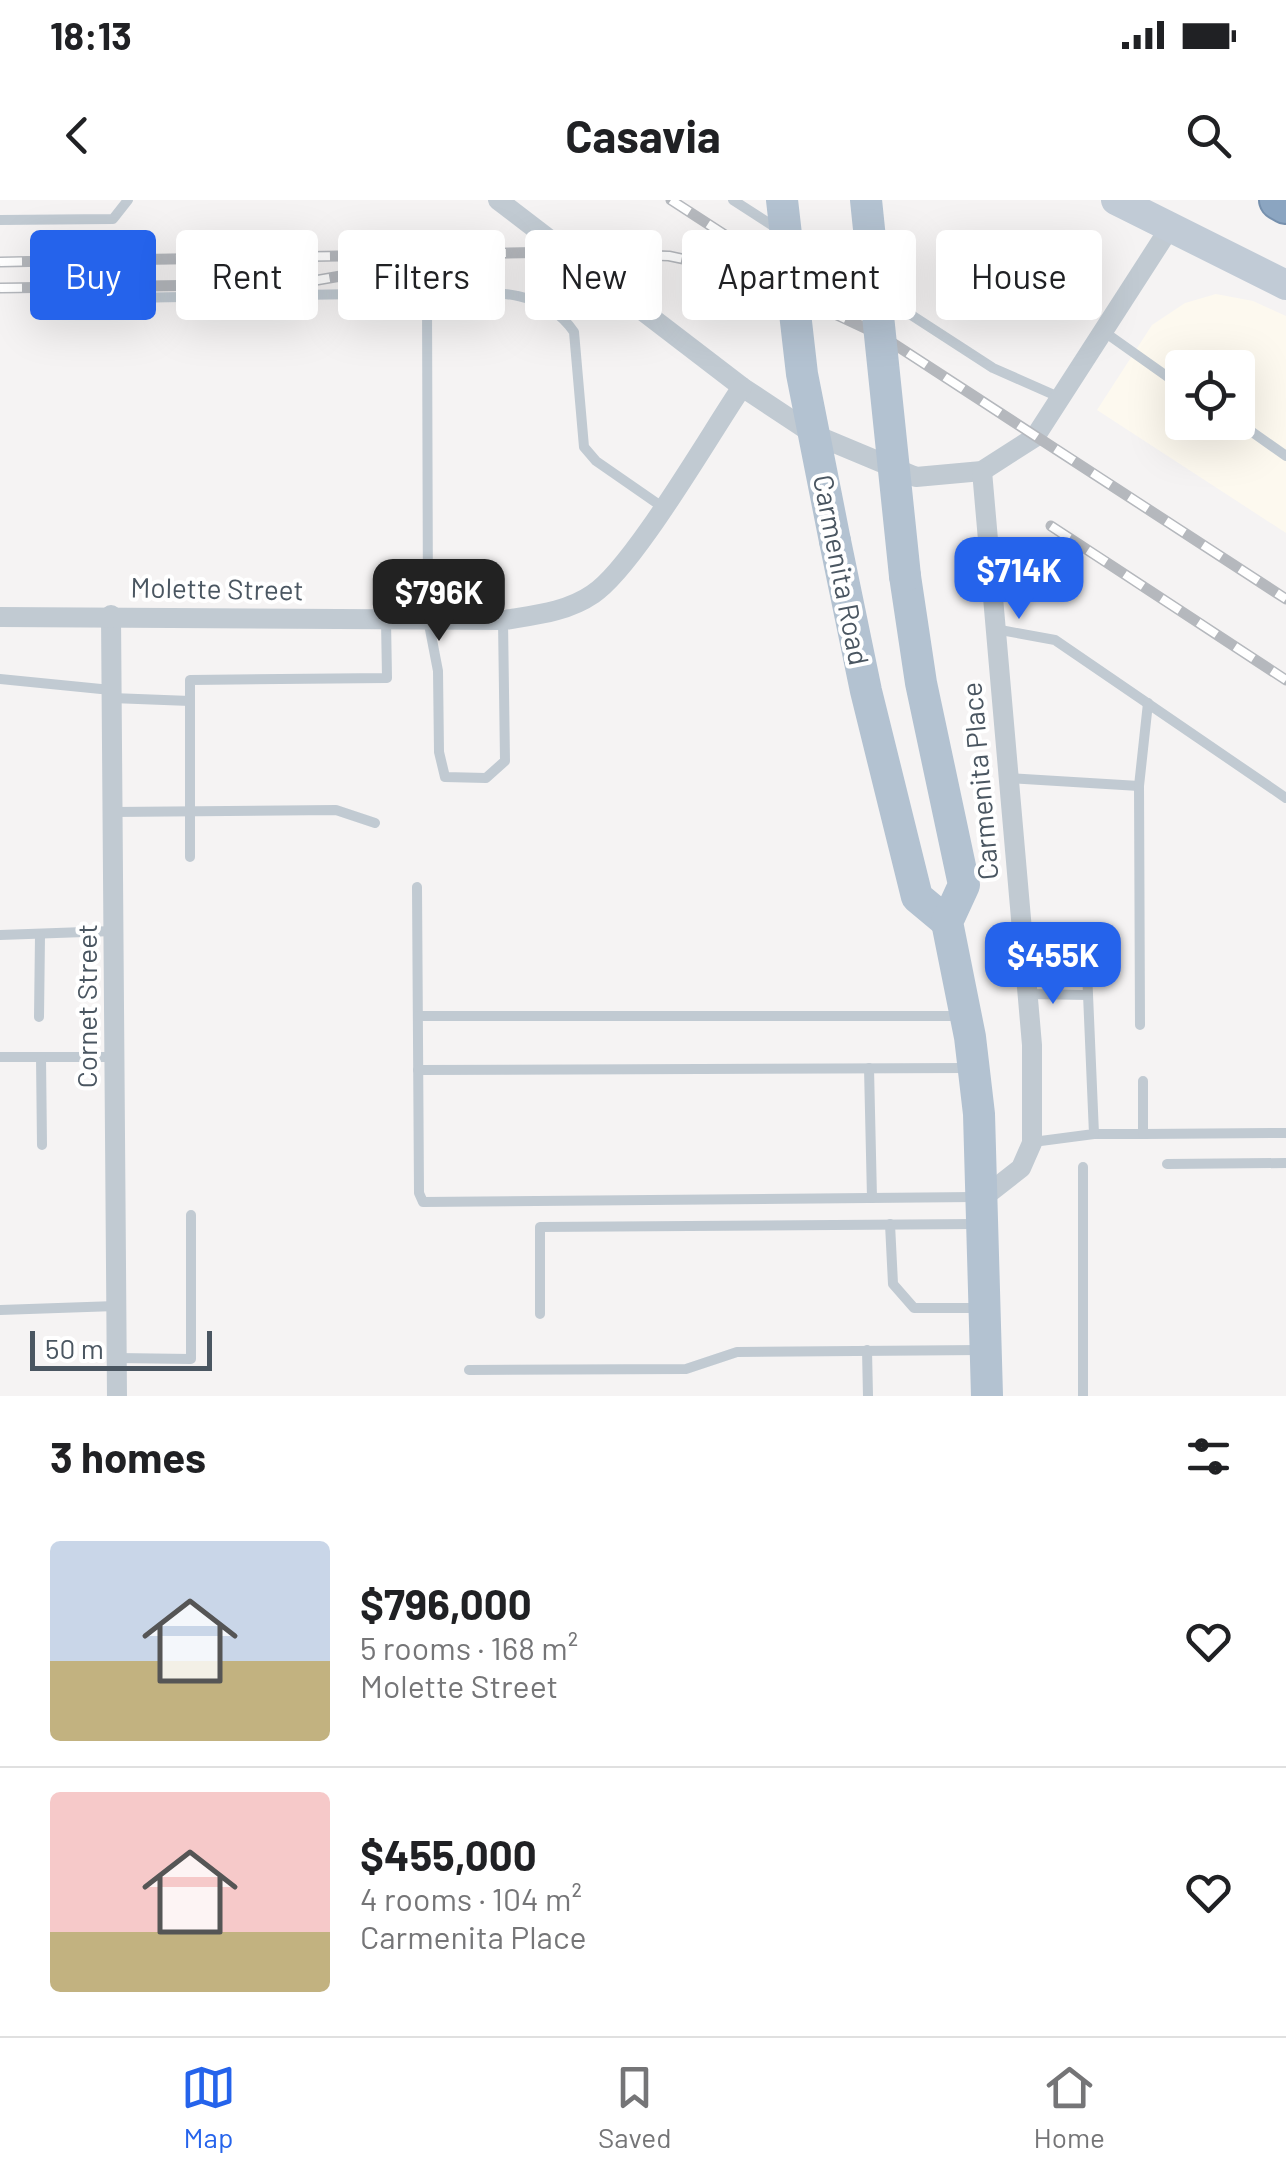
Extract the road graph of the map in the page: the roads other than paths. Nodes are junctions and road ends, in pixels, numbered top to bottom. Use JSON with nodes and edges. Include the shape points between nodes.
{"nodes":[{"id":1,"x":128,"y":200,"type":"edge"},
{"id":2,"x":498,"y":200,"type":"edge"},
{"id":3,"x":733,"y":200,"type":"edge"},
{"id":4,"x":782,"y":200,"type":"edge"},
{"id":5,"x":866,"y":200,"type":"edge"},
{"id":6,"x":1116,"y":200,"type":"edge"},
{"id":7,"x":1279,"y":200,"type":"edge"},
{"id":8,"x":1286,"y":204,"type":"edge"},
{"id":9,"x":0,"y":220,"type":"edge"},
{"id":10,"x":1169,"y":229,"type":"junction"},
{"id":11,"x":1286,"y":285,"type":"edge"},
{"id":12,"x":505,"y":294,"type":"edge"},
{"id":13,"x":338,"y":295,"type":"edge"},
{"id":14,"x":156,"y":298,"type":"edge"},
{"id":15,"x":430,"y":320,"type":"edge"},
{"id":16,"x":1104,"y":331,"type":"junction"},
{"id":17,"x":1165,"y":375,"type":"edge"},
{"id":18,"x":742,"y":388,"type":"junction"},
{"id":19,"x":1061,"y":398,"type":"junction"},
{"id":20,"x":1255,"y":434,"type":"edge"},
{"id":21,"x":1286,"y":456,"type":"edge"},
{"id":22,"x":982,"y":470,"type":"junction"},
{"id":23,"x":662,"y":506,"type":"junction"},
{"id":24,"x":111,"y":615,"type":"junction"},
{"id":25,"x":0,"y":617,"type":"edge"},
{"id":26,"x":386,"y":619,"type":"junction"},
{"id":27,"x":428,"y":620,"type":"junction"},
{"id":28,"x":503,"y":620,"type":"junction"},
{"id":29,"x":994,"y":629,"type":"junction"},
{"id":30,"x":0,"y":680,"type":"edge"},
{"id":31,"x":112,"y":694,"type":"junction"},
{"id":32,"x":190,"y":701,"type":"junction"},
{"id":33,"x":1148,"y":703,"type":"junction"},
{"id":34,"x":1007,"y":778,"type":"junction"},
{"id":35,"x":1139,"y":786,"type":"junction"},
{"id":36,"x":1286,"y":798,"type":"edge"},
{"id":37,"x":113,"y":812,"type":"junction"},
{"id":38,"x":190,"y":812,"type":"junction"},
{"id":39,"x":374,"y":822,"type":"dead end"},
{"id":40,"x":190,"y":858,"type":"dead end"},
{"id":41,"x":417,"y":887,"type":"dead end"},
{"id":42,"x":948,"y":922,"type":"junction"},
{"id":43,"x":114,"y":931,"type":"junction"},
{"id":44,"x":0,"y":935,"type":"edge"},
{"id":45,"x":40,"y":936,"type":"junction"},
{"id":46,"x":1086,"y":948,"type":"dead end"},
{"id":47,"x":1027,"y":994,"type":"junction"},
{"id":48,"x":1088,"y":995,"type":"junction"},
{"id":49,"x":418,"y":1016,"type":"junction"},
{"id":50,"x":966,"y":1016,"type":"junction"},
{"id":51,"x":40,"y":1017,"type":"dead end"},
{"id":52,"x":1140,"y":1025,"type":"dead end"},
{"id":53,"x":0,"y":1056,"type":"edge"},
{"id":54,"x":41,"y":1056,"type":"junction"},
{"id":55,"x":114,"y":1057,"type":"junction"},
{"id":56,"x":869,"y":1068,"type":"junction"},
{"id":57,"x":974,"y":1068,"type":"junction"},
{"id":58,"x":418,"y":1070,"type":"junction"},
{"id":59,"x":1143,"y":1081,"type":"dead end"},
{"id":60,"x":1286,"y":1133,"type":"edge"},
{"id":61,"x":1094,"y":1134,"type":"junction"},
{"id":62,"x":1143,"y":1134,"type":"junction"},
{"id":63,"x":1032,"y":1142,"type":"junction"},
{"id":64,"x":42,"y":1144,"type":"dead end"},
{"id":65,"x":1286,"y":1163,"type":"edge"},
{"id":66,"x":1167,"y":1164,"type":"dead end"},
{"id":67,"x":1083,"y":1167,"type":"dead end"},
{"id":68,"x":872,"y":1198,"type":"junction"},
{"id":69,"x":984,"y":1211,"type":"junction"},
{"id":70,"x":191,"y":1215,"type":"dead end"},
{"id":71,"x":890,"y":1224,"type":"junction"},
{"id":72,"x":116,"y":1306,"type":"junction"},
{"id":73,"x":986,"y":1308,"type":"junction"},
{"id":74,"x":0,"y":1310,"type":"edge"},
{"id":75,"x":540,"y":1314,"type":"dead end"},
{"id":76,"x":867,"y":1350,"type":"junction"},
{"id":77,"x":987,"y":1350,"type":"junction"},
{"id":78,"x":117,"y":1358,"type":"junction"},
{"id":79,"x":469,"y":1370,"type":"dead end"},
{"id":80,"x":117,"y":1396,"type":"edge"},
{"id":81,"x":868,"y":1396,"type":"edge"},
{"id":82,"x":987,"y":1396,"type":"edge"},
{"id":83,"x":1083,"y":1396,"type":"edge"}],
"edges":[{"from":1,"to":9,"type":"lane","via":[[113,219]]},
{"from":2,"to":18,"type":"street"},
{"from":3,"to":19,"type":"lane","via":[[993,368]]},
{"from":4,"to":42,"type":"main road","name":"Carmenita Road","bridge":true,"via":[[802,374],[866,691],[918,897]]},
{"from":5,"to":42,"type":"main road","name":"Carmenita Road","bridge":true,"via":[[904,576],[964,885]]},
{"from":6,"to":10,"type":"street"},
{"from":7,"to":8,"type":"highway"},
{"from":10,"to":11,"type":"street"},
{"from":10,"to":16,"type":"street"},
{"from":12,"to":23,"type":"lane","via":[[546,302],[564,317],[574,332],[584,448]]},
{"from":13,"to":14,"type":"lane"},
{"from":15,"to":27,"type":"lane"},
{"from":16,"to":17,"type":"lane"},
{"from":16,"to":19,"type":"street"},
{"from":18,"to":22,"type":"street","via":[[812,434],[916,477]]},
{"from":18,"to":23,"type":"street","name":"Molette Street"},
{"from":19,"to":22,"type":"street","via":[[1036,437]]},
{"from":20,"to":21,"type":"lane"},
{"from":22,"to":29,"type":"street","name":"Carmenita Place"},
{"from":23,"to":28,"type":"street","name":"Molette Street","via":[[594,594],[551,613]]},
{"from":24,"to":25,"type":"street","name":"Molette Street"},
{"from":24,"to":26,"type":"street","name":"Molette Street"},
{"from":24,"to":31,"type":"street","name":"Cornet Street"},
{"from":26,"to":27,"type":"street","name":"Molette Street"},
{"from":26,"to":32,"type":"lane","via":[[387,678],[190,680]]},
{"from":27,"to":28,"type":"street","name":"Molette Street"},
{"from":27,"to":28,"type":"lane","via":[[444,777],[486,778],[505,761]]},
{"from":29,"to":33,"type":"lane","via":[[1055,640]]},
{"from":29,"to":34,"type":"street","name":"Carmenita Place"},
{"from":30,"to":31,"type":"lane"},
{"from":31,"to":32,"type":"lane"},
{"from":31,"to":37,"type":"street","name":"Cornet Street"},
{"from":32,"to":38,"type":"lane"},
{"from":33,"to":35,"type":"lane"},
{"from":33,"to":36,"type":"lane"},
{"from":34,"to":35,"type":"lane"},
{"from":34,"to":47,"type":"street","name":"Carmenita Place"},
{"from":35,"to":52,"type":"lane"},
{"from":37,"to":38,"type":"lane"},
{"from":37,"to":43,"type":"street","name":"Cornet Street"},
{"from":38,"to":39,"type":"lane","via":[[336,810]]},
{"from":38,"to":40,"type":"lane"},
{"from":41,"to":49,"type":"lane"},
{"from":42,"to":50,"type":"main road","name":"Carmenita Road"},
{"from":43,"to":45,"type":"lane"},
{"from":43,"to":55,"type":"street","name":"Cornet Street"},
{"from":44,"to":45,"type":"lane"},
{"from":45,"to":51,"type":"lane"},
{"from":46,"to":48,"type":"lane"},
{"from":47,"to":48,"type":"lane"},
{"from":47,"to":63,"type":"street","name":"Carmenita Place"},
{"from":48,"to":61,"type":"lane"},
{"from":49,"to":50,"type":"lane"},
{"from":49,"to":58,"type":"lane"},
{"from":50,"to":57,"type":"main road","name":"Carmenita Road"},
{"from":53,"to":54,"type":"lane"},
{"from":54,"to":55,"type":"lane"},
{"from":54,"to":64,"type":"lane"},
{"from":55,"to":72,"type":"street","name":"Cornet Street"},
{"from":56,"to":57,"type":"lane"},
{"from":56,"to":58,"type":"lane"},
{"from":56,"to":68,"type":"lane"},
{"from":57,"to":69,"type":"main road","name":"Carmenita Road"},
{"from":58,"to":68,"type":"lane","via":[[418,1193],[425,1203]]},
{"from":59,"to":62,"type":"lane"},
{"from":60,"to":62,"type":"lane"},
{"from":61,"to":62,"type":"lane"},
{"from":61,"to":63,"type":"lane"},
{"from":63,"to":69,"type":"street","via":[[1021,1168]]},
{"from":65,"to":66,"type":"lane"},
{"from":67,"to":83,"type":"lane"},
{"from":68,"to":69,"type":"lane"},
{"from":69,"to":71,"type":"lane"},
{"from":69,"to":73,"type":"main road","name":"Carmenita Road"},
{"from":70,"to":78,"type":"lane","via":[[191,1359]]},
{"from":71,"to":73,"type":"lane","via":[[893,1284],[914,1308]]},
{"from":71,"to":75,"type":"lane","via":[[540,1227]]},
{"from":72,"to":74,"type":"lane"},
{"from":72,"to":78,"type":"street","name":"Cornet Street"},
{"from":73,"to":77,"type":"main road","name":"Carmenita Road"},
{"from":76,"to":77,"type":"lane"},
{"from":76,"to":79,"type":"lane","via":[[737,1352],[686,1369]]},
{"from":76,"to":81,"type":"lane"},
{"from":77,"to":82,"type":"main road","name":"Carmenita Road"},
{"from":78,"to":80,"type":"street","name":"Cornet Street"}]}
